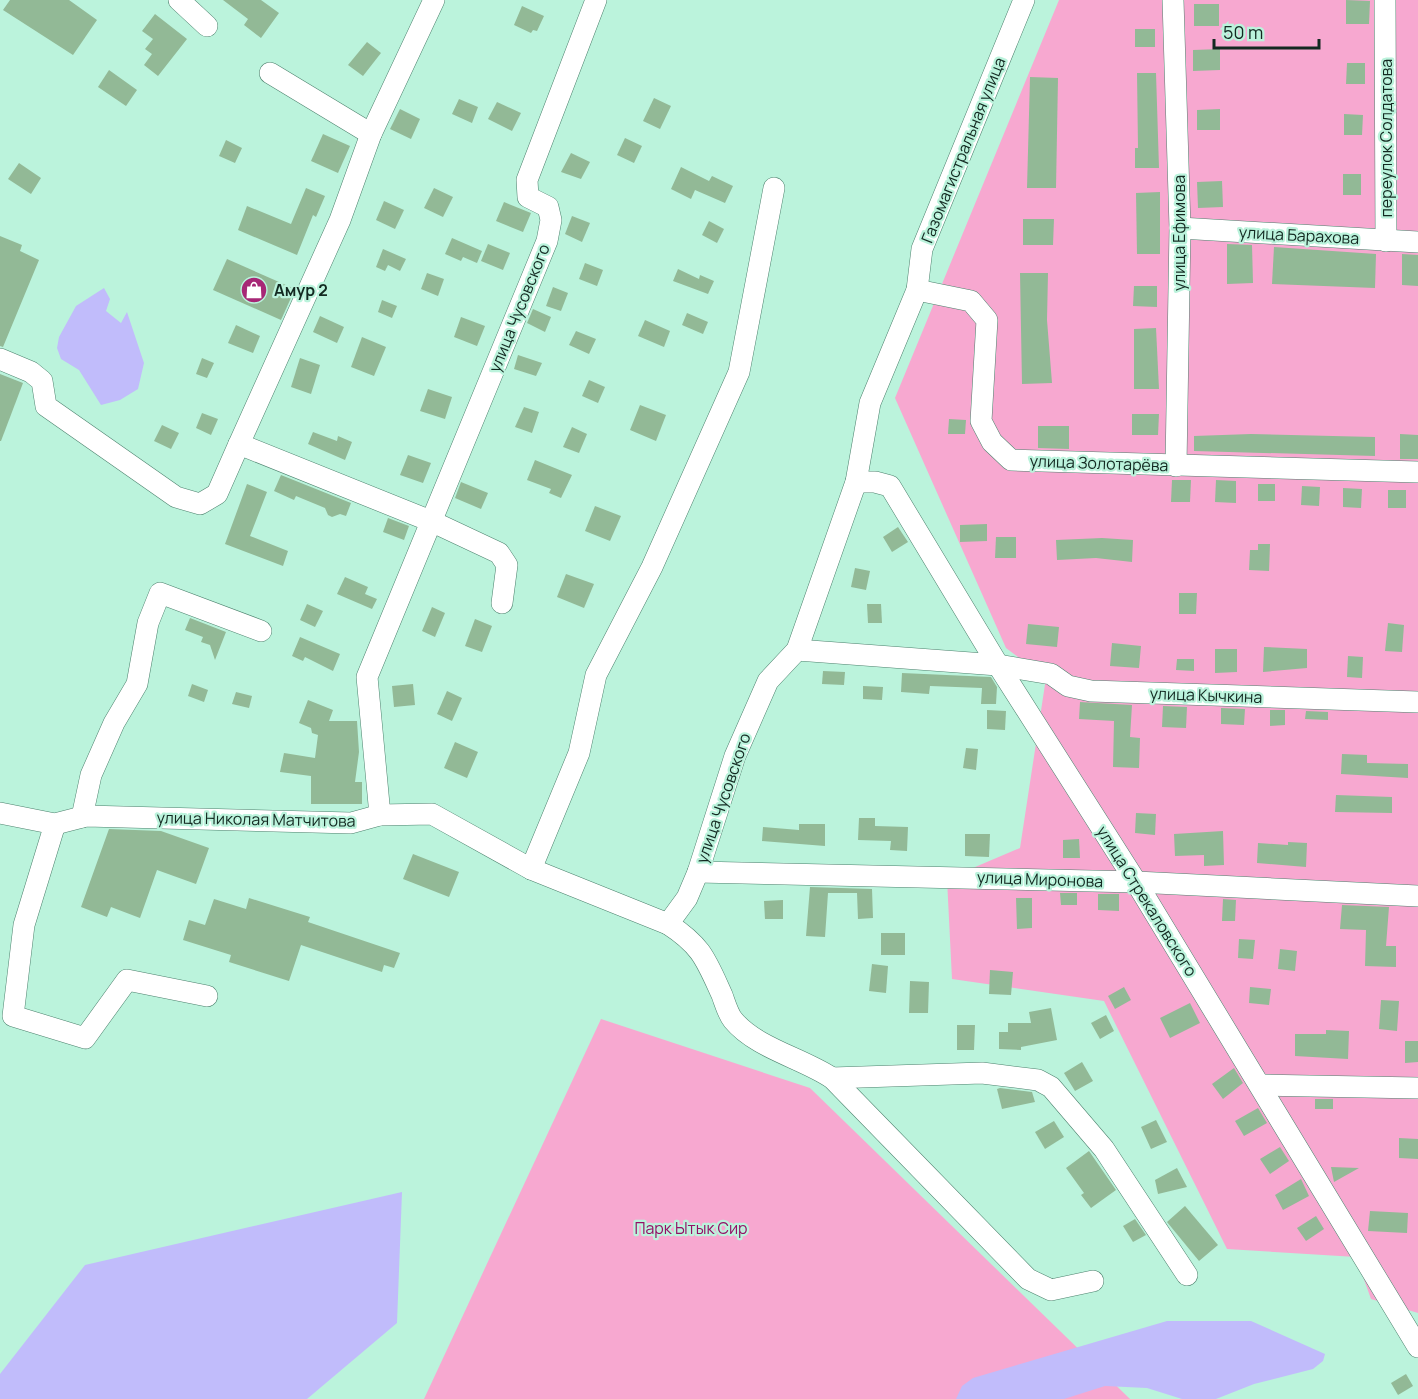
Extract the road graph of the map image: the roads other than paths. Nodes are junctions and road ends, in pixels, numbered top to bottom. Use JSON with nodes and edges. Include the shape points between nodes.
{"nodes":[{"id":1,"x":179,"y":0,"type":"edge"},
{"id":2,"x":434,"y":0,"type":"edge"},
{"id":3,"x":596,"y":0,"type":"edge"},
{"id":4,"x":1024,"y":0,"type":"edge"},
{"id":5,"x":1173,"y":0,"type":"edge"},
{"id":6,"x":1385,"y":0,"type":"edge"},
{"id":7,"x":207,"y":26,"type":"dead end"},
{"id":8,"x":270,"y":73,"type":"dead end"},
{"id":9,"x":371,"y":134,"type":"junction"},
{"id":10,"x":774,"y":188,"type":"dead end"},
{"id":11,"x":1180,"y":228,"type":"junction"},
{"id":12,"x":1386,"y":241,"type":"junction"},
{"id":13,"x":1418,"y":242,"type":"edge"},
{"id":14,"x":917,"y":290,"type":"junction"},
{"id":15,"x":0,"y":358,"type":"edge"},
{"id":16,"x":870,"y":404,"type":"joint"},
{"id":17,"x":239,"y":444,"type":"junction"},
{"id":18,"x":1176,"y":466,"type":"junction"},
{"id":19,"x":1418,"y":472,"type":"edge"},
{"id":20,"x":856,"y":482,"type":"junction"},
{"id":21,"x":432,"y":522,"type":"junction"},
{"id":22,"x":502,"y":603,"type":"dead end"},
{"id":23,"x":261,"y":630,"type":"dead end"},
{"id":24,"x":797,"y":650,"type":"junction"},
{"id":25,"x":998,"y":665,"type":"junction"},
{"id":26,"x":1418,"y":702,"type":"edge"},
{"id":27,"x":0,"y":813,"type":"edge"},
{"id":28,"x":380,"y":815,"type":"junction"},
{"id":29,"x":82,"y":818,"type":"junction"},
{"id":30,"x":55,"y":825,"type":"junction"},
{"id":31,"x":531,"y":869,"type":"junction"},
{"id":32,"x":698,"y":872,"type":"junction"},
{"id":33,"x":1136,"y":882,"type":"junction"},
{"id":34,"x":1418,"y":896,"type":"edge"},
{"id":35,"x":668,"y":924,"type":"junction"},
{"id":36,"x":207,"y":996,"type":"dead end"},
{"id":37,"x":832,"y":1078,"type":"junction"},
{"id":38,"x":1260,"y":1085,"type":"junction"},
{"id":39,"x":1418,"y":1088,"type":"edge"},
{"id":40,"x":1187,"y":1275,"type":"dead end"},
{"id":41,"x":1093,"y":1281,"type":"dead end"},
{"id":42,"x":1418,"y":1347,"type":"edge"}],
"edges":[{"from":1,"to":7,"type":"street"},
{"from":2,"to":9,"type":"street"},
{"from":3,"to":21,"type":"street","name":"улица Чусовского","via":[[527,180],[528,197],[548,207],[551,220],[547,242]]},
{"from":4,"to":14,"type":"street","name":"Газомагистральная улица","via":[[922,249]]},
{"from":5,"to":11,"type":"street","name":"улица Ефимова"},
{"from":6,"to":12,"type":"street","name":"переулок Солдатова"},
{"from":8,"to":9,"type":"street"},
{"from":9,"to":17,"type":"street","via":[[340,220]]},
{"from":10,"to":31,"type":"street","via":[[739,372],[652,567],[596,675],[579,753]]},
{"from":11,"to":12,"type":"street","name":"улица Барахова"},
{"from":11,"to":18,"type":"street","name":"улица Ефимова"},
{"from":12,"to":13,"type":"street","name":"улица Барахова"},
{"from":14,"to":16,"type":"street","name":"Газомагистральная улица"},
{"from":14,"to":18,"type":"street","name":"улица Золотарёва","via":[[971,301],[987,320],[981,421],[992,442],[1011,460]]},
{"from":15,"to":17,"type":"street","via":[[32,372],[42,381],[46,406],[176,497],[200,504],[217,494]]},
{"from":16,"to":20,"type":"street","name":"улица Чусовского"},
{"from":17,"to":21,"type":"street"},
{"from":18,"to":19,"type":"street","name":"улица Золотарёва"},
{"from":20,"to":24,"type":"street","name":"улица Чусовского"},
{"from":20,"to":25,"type":"street","name":"улица Стрекаловского","via":[[890,486]]},
{"from":21,"to":22,"type":"street","via":[[499,553],[507,564]]},
{"from":21,"to":28,"type":"street","name":"улица Чусовского","via":[[367,677]]},
{"from":23,"to":29,"type":"street","via":[[160,593],[147,623],[137,684],[114,723],[92,775]]},
{"from":24,"to":25,"type":"street","name":"улица Кычкина"},
{"from":24,"to":32,"type":"street","name":"улица Чусовского","via":[[768,681],[735,756]]},
{"from":25,"to":26,"type":"street","name":"улица Кычкина","via":[[1051,674],[1068,686],[1091,692]]},
{"from":25,"to":33,"type":"street","name":"улица Стрекаловского"},
{"from":27,"to":30,"type":"street","name":"улица Николая Матчитова"},
{"from":28,"to":29,"type":"street","name":"улица Николая Матчитова","via":[[351,823]]},
{"from":28,"to":31,"type":"street","name":"улица Николая Матчитова","via":[[432,814]]},
{"from":29,"to":30,"type":"street","name":"улица Николая Матчитова"},
{"from":30,"to":36,"type":"street","via":[[24,925],[13,1016],[85,1038],[127,980]]},
{"from":31,"to":35,"type":"street","name":"улица Николая Матчитова"},
{"from":32,"to":33,"type":"street","name":"улица Миронова"},
{"from":32,"to":35,"type":"street","name":"улица Чусовского","via":[[687,898]]},
{"from":33,"to":34,"type":"street","name":"улица Миронова"},
{"from":33,"to":38,"type":"street","name":"улица Стрекаловского"},
{"from":35,"to":37,"type":"street","name":"улица Николая Матчитова","via":[[703,952],[733,1020],[770,1048],[811,1064]]},
{"from":37,"to":40,"type":"street","via":[[982,1073],[1038,1080],[1051,1087],[1104,1149]]},
{"from":37,"to":41,"type":"street","name":"улица Николая Матчитова","via":[[1028,1279],[1052,1290]]},
{"from":38,"to":39,"type":"street"},
{"from":38,"to":42,"type":"street","name":"улица Стрекаловского"}]}
